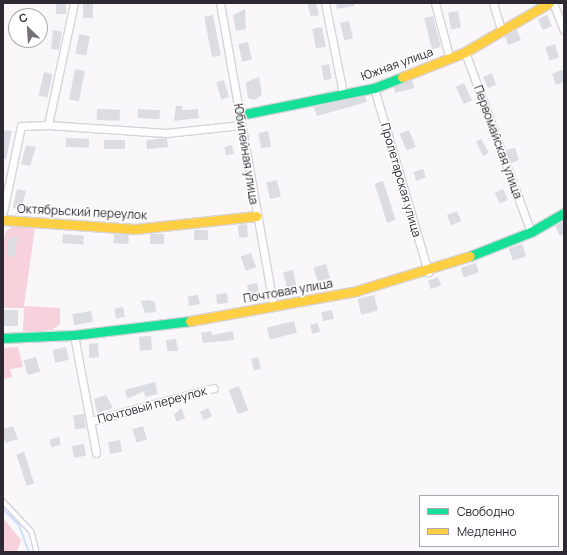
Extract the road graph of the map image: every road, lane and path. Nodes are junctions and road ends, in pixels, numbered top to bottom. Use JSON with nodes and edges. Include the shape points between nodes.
{"nodes":[{"id":1,"x":74,"y":3,"type":"edge"},
{"id":2,"x":220,"y":3,"type":"edge"},
{"id":3,"x":325,"y":3,"type":"edge"},
{"id":4,"x":435,"y":3,"type":"edge"},
{"id":5,"x":494,"y":3,"type":"edge"},
{"id":6,"x":549,"y":3,"type":"edge"},
{"id":7,"x":554,"y":3,"type":"edge"},
{"id":8,"x":501,"y":30,"type":"junction"},
{"id":9,"x":564,"y":30,"type":"edge"},
{"id":10,"x":465,"y":52,"type":"junction"},
{"id":11,"x":449,"y":56,"type":"junction"},
{"id":12,"x":374,"y":88,"type":"junction"},
{"id":13,"x":343,"y":93,"type":"junction"},
{"id":14,"x":240,"y":115,"type":"junction"},
{"id":15,"x":242,"y":124,"type":"junction"},
{"id":16,"x":48,"y":126,"type":"junction"},
{"id":17,"x":3,"y":212,"type":"edge"},
{"id":18,"x":564,"y":214,"type":"edge"},
{"id":19,"x":256,"y":216,"type":"junction"},
{"id":20,"x":3,"y":220,"type":"edge"},
{"id":21,"x":531,"y":232,"type":"junction"},
{"id":22,"x":428,"y":272,"type":"junction"},
{"id":23,"x":273,"y":304,"type":"junction"},
{"id":24,"x":74,"y":335,"type":"junction"},
{"id":25,"x":3,"y":338,"type":"edge"},
{"id":26,"x":214,"y":388,"type":"dead end"},
{"id":27,"x":91,"y":421,"type":"junction"},
{"id":28,"x":96,"y":453,"type":"dead end"},
{"id":29,"x":3,"y":500,"type":"edge"},
{"id":30,"x":37,"y":552,"type":"edge"}],
"edges":[{"from":1,"to":16,"type":"street"},
{"from":2,"to":14,"type":"street","name":"Юбилейная улица"},
{"from":3,"to":13,"type":"street"},
{"from":4,"to":11,"type":"street"},
{"from":5,"to":8,"type":"street"},
{"from":6,"to":8,"type":"street","name":"Южная улица"},
{"from":7,"to":9,"type":"street"},
{"from":8,"to":10,"type":"street","name":"Южная улица"},
{"from":10,"to":11,"type":"street","name":"Южная улица"},
{"from":10,"to":21,"type":"street","name":"Первомайская улица"},
{"from":11,"to":12,"type":"street","name":"Южная улица"},
{"from":12,"to":13,"type":"street","name":"Южная улица"},
{"from":12,"to":22,"type":"street","name":"Пролетарская улица"},
{"from":13,"to":14,"type":"street","name":"Южная улица"},
{"from":14,"to":15,"type":"street","name":"Юбилейная улица"},
{"from":15,"to":16,"type":"street","via":[[166,133]]},
{"from":15,"to":19,"type":"street","name":"Юбилейная улица"},
{"from":16,"to":17,"type":"street","via":[[21,126]]},
{"from":18,"to":21,"type":"street","name":"Почтовая улица"},
{"from":19,"to":20,"type":"street","name":"Октябрьский переулок","via":[[135,229]]},
{"from":19,"to":23,"type":"street","name":"Юбилейная улица"},
{"from":21,"to":22,"type":"street","name":"Почтовая улица"},
{"from":22,"to":23,"type":"street","name":"Почтовая улица","via":[[356,291]]},
{"from":23,"to":24,"type":"street","name":"Почтовая улица","via":[[213,318]]},
{"from":24,"to":25,"type":"street","name":"Почтовая улица"},
{"from":24,"to":27,"type":"street","name":"Почтовый переулок"},
{"from":26,"to":27,"type":"street","name":"Почтовый переулок"},
{"from":27,"to":28,"type":"street","name":"Почтовый переулок"},
{"from":29,"to":30,"type":"lane","via":[[32,532]]}]}
